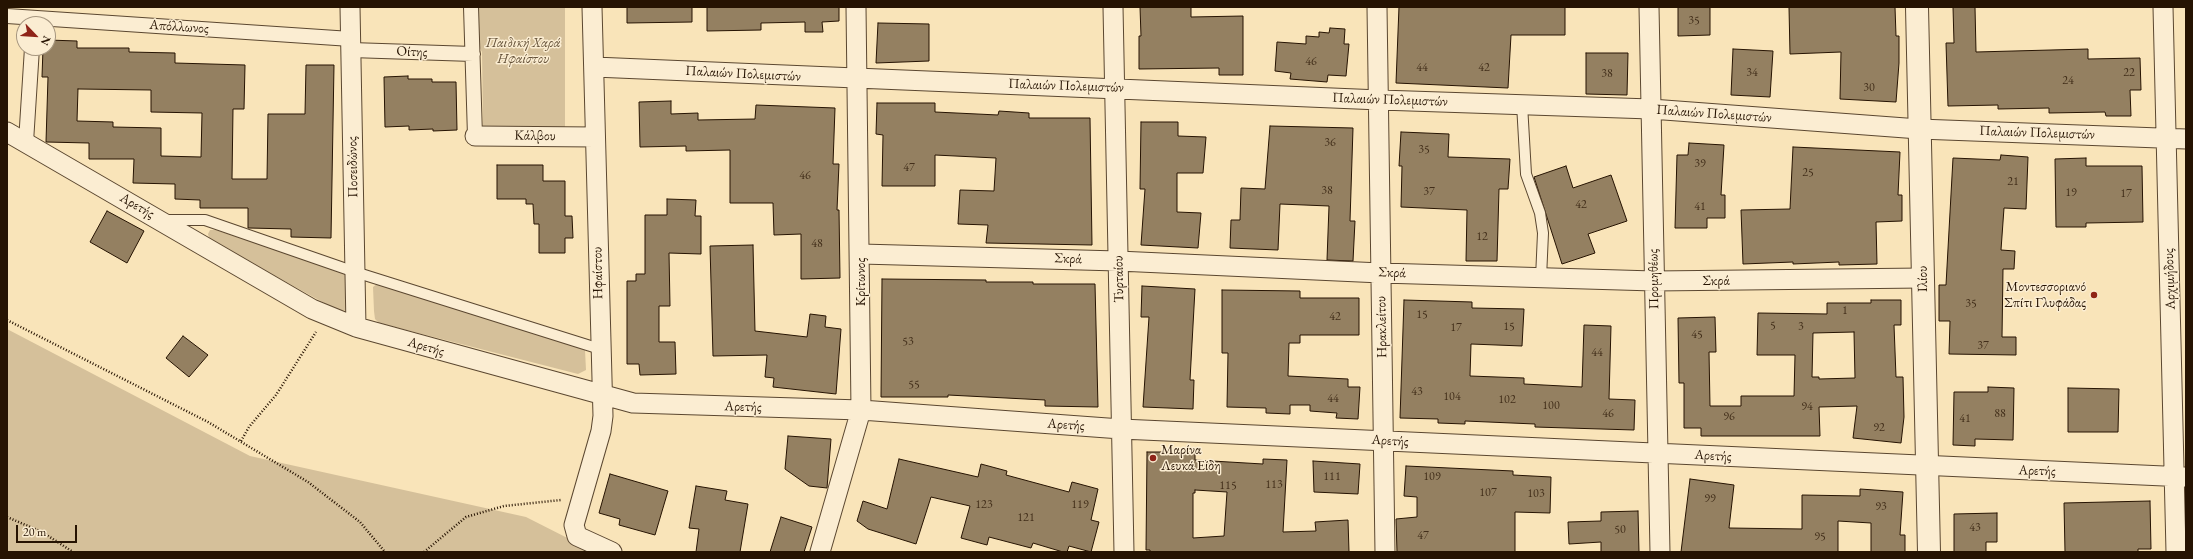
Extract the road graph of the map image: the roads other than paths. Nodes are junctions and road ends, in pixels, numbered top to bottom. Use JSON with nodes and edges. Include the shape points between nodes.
{"nodes":[{"id":1,"x":350,"y":7,"type":"edge"},
{"id":2,"x":471,"y":7,"type":"edge"},
{"id":3,"x":592,"y":7,"type":"edge"},
{"id":4,"x":856,"y":7,"type":"edge"},
{"id":5,"x":1113,"y":7,"type":"edge"},
{"id":6,"x":1378,"y":7,"type":"edge"},
{"id":7,"x":1649,"y":7,"type":"edge"},
{"id":8,"x":1917,"y":7,"type":"edge"},
{"id":9,"x":2163,"y":7,"type":"edge"},
{"id":10,"x":56,"y":23,"type":"edge"},
{"id":11,"x":351,"y":45,"type":"junction"},
{"id":12,"x":473,"y":54,"type":"junction"},
{"id":13,"x":31,"y":56,"type":"edge"},
{"id":14,"x":594,"y":67,"type":"junction"},
{"id":15,"x":857,"y":79,"type":"junction"},
{"id":16,"x":1114,"y":88,"type":"junction"},
{"id":17,"x":1380,"y":100,"type":"junction"},
{"id":18,"x":1522,"y":104,"type":"junction"},
{"id":19,"x":1650,"y":109,"type":"junction"},
{"id":20,"x":1919,"y":129,"type":"junction"},
{"id":21,"x":7,"y":132,"type":"edge"},
{"id":22,"x":475,"y":136,"type":"joint"},
{"id":23,"x":595,"y":137,"type":"junction"},
{"id":24,"x":2166,"y":138,"type":"junction"},
{"id":25,"x":2186,"y":139,"type":"edge"},
{"id":26,"x":26,"y":142,"type":"junction"},
{"id":27,"x":162,"y":220,"type":"junction"},
{"id":28,"x":861,"y":254,"type":"junction"},
{"id":29,"x":1118,"y":261,"type":"junction"},
{"id":30,"x":355,"y":272,"type":"junction"},
{"id":31,"x":1381,"y":273,"type":"junction"},
{"id":32,"x":1541,"y":278,"type":"junction"},
{"id":33,"x":1923,"y":278,"type":"junction"},
{"id":34,"x":1654,"y":281,"type":"junction"},
{"id":35,"x":356,"y":327,"type":"junction"},
{"id":36,"x":600,"y":349,"type":"junction"},
{"id":37,"x":601,"y":395,"type":"junction"},
{"id":38,"x":861,"y":410,"type":"junction"},
{"id":39,"x":1121,"y":429,"type":"junction"},
{"id":40,"x":1383,"y":441,"type":"junction"},
{"id":41,"x":1658,"y":454,"type":"junction"},
{"id":42,"x":1927,"y":466,"type":"junction"},
{"id":43,"x":2181,"y":477,"type":"edge"},
{"id":44,"x":612,"y":552,"type":"edge"},
{"id":45,"x":820,"y":552,"type":"edge"},
{"id":46,"x":1124,"y":552,"type":"edge"},
{"id":47,"x":1385,"y":552,"type":"edge"},
{"id":48,"x":1660,"y":552,"type":"edge"},
{"id":49,"x":1929,"y":552,"type":"edge"},
{"id":50,"x":2176,"y":552,"type":"edge"}],
"edges":[{"from":1,"to":11,"type":"street","name":"Ποσειδώνος"},
{"from":2,"to":12,"type":"street"},
{"from":3,"to":14,"type":"street","name":"Ηφαίστου"},
{"from":4,"to":15,"type":"street","name":"Κρίτωνος"},
{"from":5,"to":16,"type":"street","name":"Τυρταίου"},
{"from":6,"to":17,"type":"street","name":"Ηρακλείτου"},
{"from":7,"to":19,"type":"street","name":"Προμηθέως"},
{"from":8,"to":20,"type":"street","name":"Ιλίου"},
{"from":9,"to":24,"type":"street","name":"Αρχιμήδους"},
{"from":10,"to":11,"type":"street","name":"Απόλλωνος"},
{"from":11,"to":12,"type":"street","name":"Οίτης"},
{"from":11,"to":30,"type":"street","name":"Ποσειδώνος"},
{"from":12,"to":22,"type":"street"},
{"from":13,"to":26,"type":"street"},
{"from":14,"to":15,"type":"street","name":"Παλαιών Πολεμιστών"},
{"from":14,"to":23,"type":"street","name":"Ηφαίστου"},
{"from":15,"to":16,"type":"street","name":"Παλαιών Πολεμιστών"},
{"from":15,"to":28,"type":"street","name":"Κρίτωνος"},
{"from":16,"to":17,"type":"street","name":"Παλαιών Πολεμιστών"},
{"from":16,"to":29,"type":"street","name":"Τυρταίου"},
{"from":17,"to":18,"type":"street","name":"Παλαιών Πολεμιστών"},
{"from":17,"to":31,"type":"street","name":"Ηρακλείτου"},
{"from":18,"to":19,"type":"street","name":"Παλαιών Πολεμιστών"},
{"from":18,"to":32,"type":"lane","via":[[1526,174],[1540,213],[1543,233]]},
{"from":19,"to":20,"type":"street","name":"Παλαιών Πολεμιστών"},
{"from":19,"to":34,"type":"street","name":"Προμηθέως"},
{"from":20,"to":24,"type":"street","name":"Παλαιών Πολεμιστών"},
{"from":20,"to":33,"type":"street","name":"Ιλίου"},
{"from":21,"to":26,"type":"street","name":"Αρετής"},
{"from":22,"to":23,"type":"street","name":"Κάλβου"},
{"from":23,"to":36,"type":"street","name":"Ηφαίστου"},
{"from":24,"to":25,"type":"street","name":"Παλαιών Πολεμιστών"},
{"from":24,"to":43,"type":"street","name":"Αρχιμήδους"},
{"from":26,"to":27,"type":"street","name":"Αρετής"},
{"from":27,"to":30,"type":"lane","via":[[205,220]]},
{"from":27,"to":35,"type":"street","name":"Αρετής","via":[[312,309]]},
{"from":28,"to":29,"type":"street","name":"Σκρά"},
{"from":28,"to":38,"type":"street","name":"Κρίτωνος"},
{"from":29,"to":31,"type":"street","name":"Σκρά"},
{"from":29,"to":39,"type":"street","name":"Τυρταίου"},
{"from":30,"to":35,"type":"street","name":"Ποσειδώνος"},
{"from":30,"to":36,"type":"lane"},
{"from":31,"to":32,"type":"street","name":"Σκρά"},
{"from":31,"to":40,"type":"street","name":"Ηρακλείτου"},
{"from":32,"to":34,"type":"street","name":"Σκρά"},
{"from":33,"to":34,"type":"street","name":"Σκρά"},
{"from":33,"to":42,"type":"street","name":"Ιλίου"},
{"from":34,"to":41,"type":"street","name":"Προμηθέως"},
{"from":35,"to":37,"type":"street","name":"Αρετής"},
{"from":36,"to":37,"type":"street","name":"Ηφαίστου"},
{"from":37,"to":38,"type":"street","name":"Αρετής","via":[[633,403]]},
{"from":37,"to":44,"type":"street","name":"Ηφαίστου","via":[[601,431],[574,525],[576,536]]},
{"from":38,"to":39,"type":"street","name":"Αρετής"},
{"from":38,"to":45,"type":"street","name":"Κρίτωνος"},
{"from":39,"to":40,"type":"street","name":"Αρετής"},
{"from":39,"to":46,"type":"street","name":"Τυρταίου"},
{"from":40,"to":41,"type":"street","name":"Αρετής"},
{"from":40,"to":47,"type":"street","name":"Ηρακλείτου"},
{"from":41,"to":42,"type":"street","name":"Αρετής"},
{"from":41,"to":48,"type":"street","name":"Προμηθέως"},
{"from":42,"to":43,"type":"street","name":"Αρετής"},
{"from":42,"to":49,"type":"street","name":"Ιλίου"},
{"from":43,"to":50,"type":"street","name":"Αρχιμήδους"}]}
